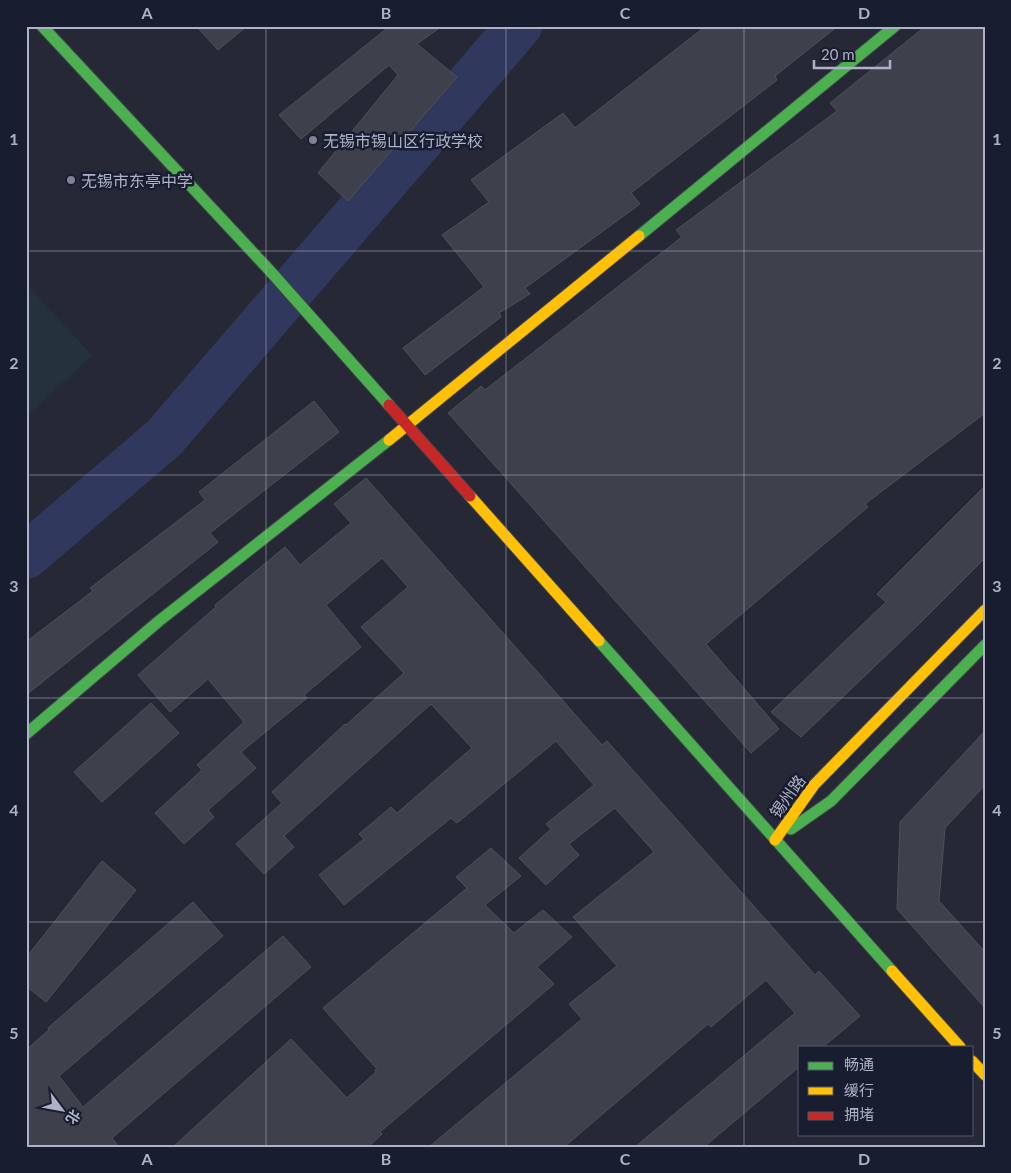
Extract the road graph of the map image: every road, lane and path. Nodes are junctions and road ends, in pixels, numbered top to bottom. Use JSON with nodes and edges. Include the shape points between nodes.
{"nodes":[{"id":1,"x":42,"y":26,"type":"edge"},
{"id":2,"x":896,"y":26,"type":"edge"},
{"id":3,"x":407,"y":426,"type":"junction"},
{"id":4,"x":985,"y":610,"type":"edge"},
{"id":5,"x":985,"y":645,"type":"edge"},
{"id":6,"x":26,"y":734,"type":"edge"},
{"id":7,"x":775,"y":840,"type":"junction"},
{"id":8,"x":959,"y":1046,"type":"edge"},
{"id":9,"x":974,"y":1063,"type":"edge"},
{"id":10,"x":985,"y":1075,"type":"edge"}],
"edges":[{"from":1,"to":3,"type":"street","via":[[271,272]]},
{"from":2,"to":3,"type":"street"},
{"from":3,"to":6,"type":"street","via":[[159,621]]},
{"from":3,"to":7,"type":"street"},
{"from":4,"to":7,"type":"street","name":"锡州路","via":[[814,785]]},
{"from":5,"to":7,"type":"street","name":"锡州路","via":[[831,801]]},
{"from":7,"to":8,"type":"street"},
{"from":9,"to":10,"type":"street"}]}
